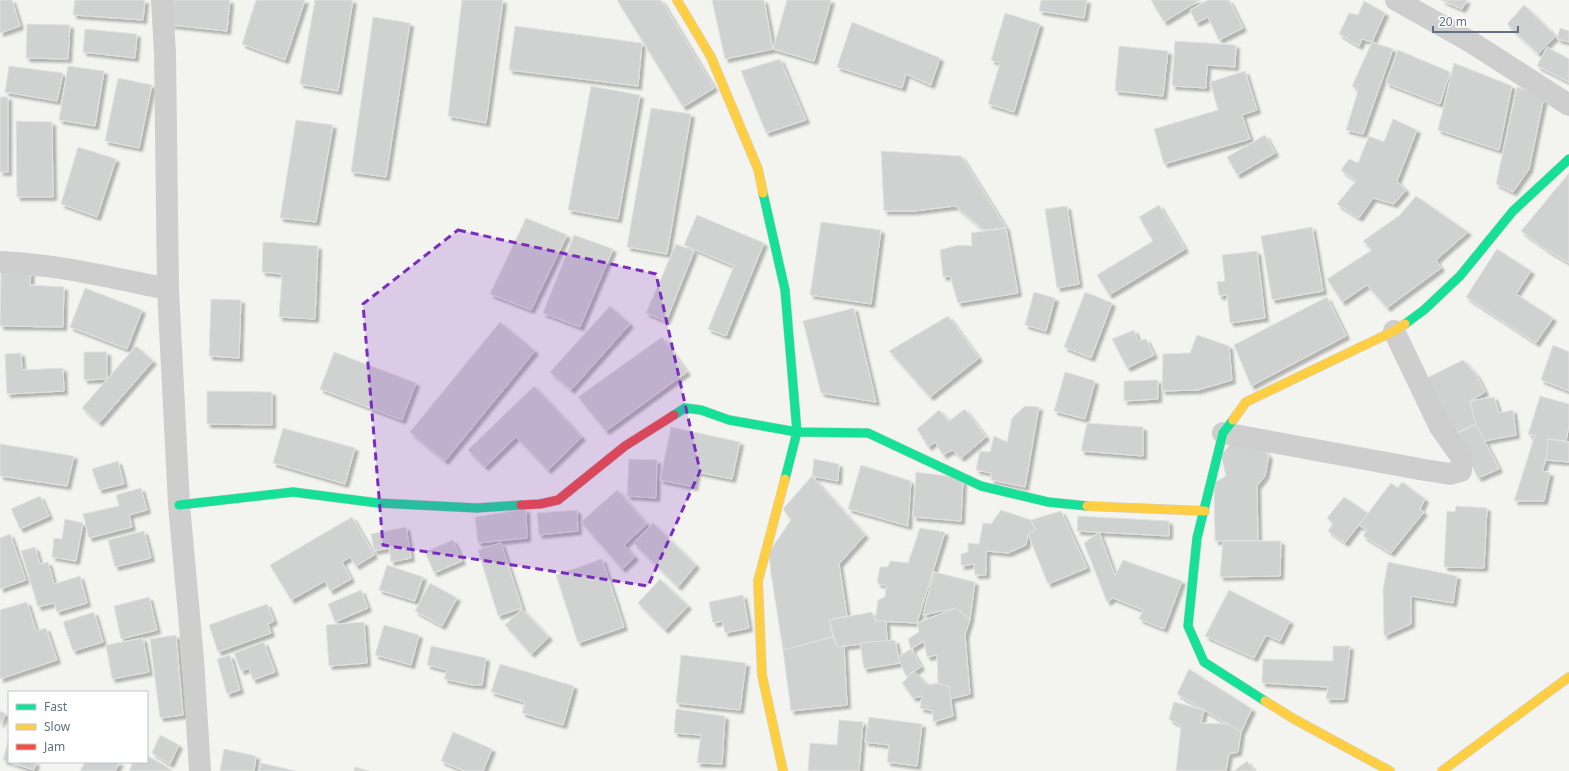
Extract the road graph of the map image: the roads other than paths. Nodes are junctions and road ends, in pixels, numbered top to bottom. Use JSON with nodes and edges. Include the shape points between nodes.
{"nodes":[{"id":1,"x":162,"y":0,"type":"edge"},
{"id":2,"x":677,"y":0,"type":"edge"},
{"id":3,"x":1396,"y":0,"type":"edge"},
{"id":4,"x":1569,"y":105,"type":"edge"},
{"id":5,"x":1569,"y":159,"type":"edge"},
{"id":6,"x":0,"y":262,"type":"edge"},
{"id":7,"x":168,"y":289,"type":"junction"},
{"id":8,"x":1394,"y":331,"type":"junction"},
{"id":9,"x":797,"y":432,"type":"junction"},
{"id":10,"x":1223,"y":433,"type":"junction"},
{"id":11,"x":179,"y":505,"type":"junction"},
{"id":12,"x":1205,"y":511,"type":"junction"},
{"id":13,"x":1569,"y":677,"type":"edge"},
{"id":14,"x":200,"y":771,"type":"edge"},
{"id":15,"x":783,"y":771,"type":"edge"},
{"id":16,"x":1390,"y":771,"type":"edge"},
{"id":17,"x":1442,"y":771,"type":"edge"}],
"edges":[{"from":1,"to":7,"type":"street"},
{"from":2,"to":9,"type":"street","via":[[711,57],[758,169],[786,290]]},
{"from":3,"to":4,"type":"street","via":[[1470,42]]},
{"from":5,"to":8,"type":"street","via":[[1513,211],[1460,276],[1424,310]]},
{"from":6,"to":7,"type":"street","via":[[18,262],[102,275]]},
{"from":7,"to":11,"type":"street"},
{"from":8,"to":10,"type":"street","via":[[1246,402]]},
{"from":8,"to":10,"type":"street","via":[[1440,427],[1462,458],[1461,471],[1450,474]]},
{"from":9,"to":11,"type":"street","via":[[729,420],[701,410],[685,408],[625,446],[558,500],[540,504],[477,508],[378,503],[293,492]]},
{"from":9,"to":12,"type":"street","via":[[868,433],[982,486],[1048,502]]},
{"from":9,"to":15,"type":"street","via":[[758,581],[762,675]]},
{"from":10,"to":12,"type":"street"},
{"from":11,"to":14,"type":"street"},
{"from":12,"to":16,"type":"street","via":[[1197,538],[1188,626],[1204,662],[1294,719]]},
{"from":13,"to":17,"type":"street"}]}
